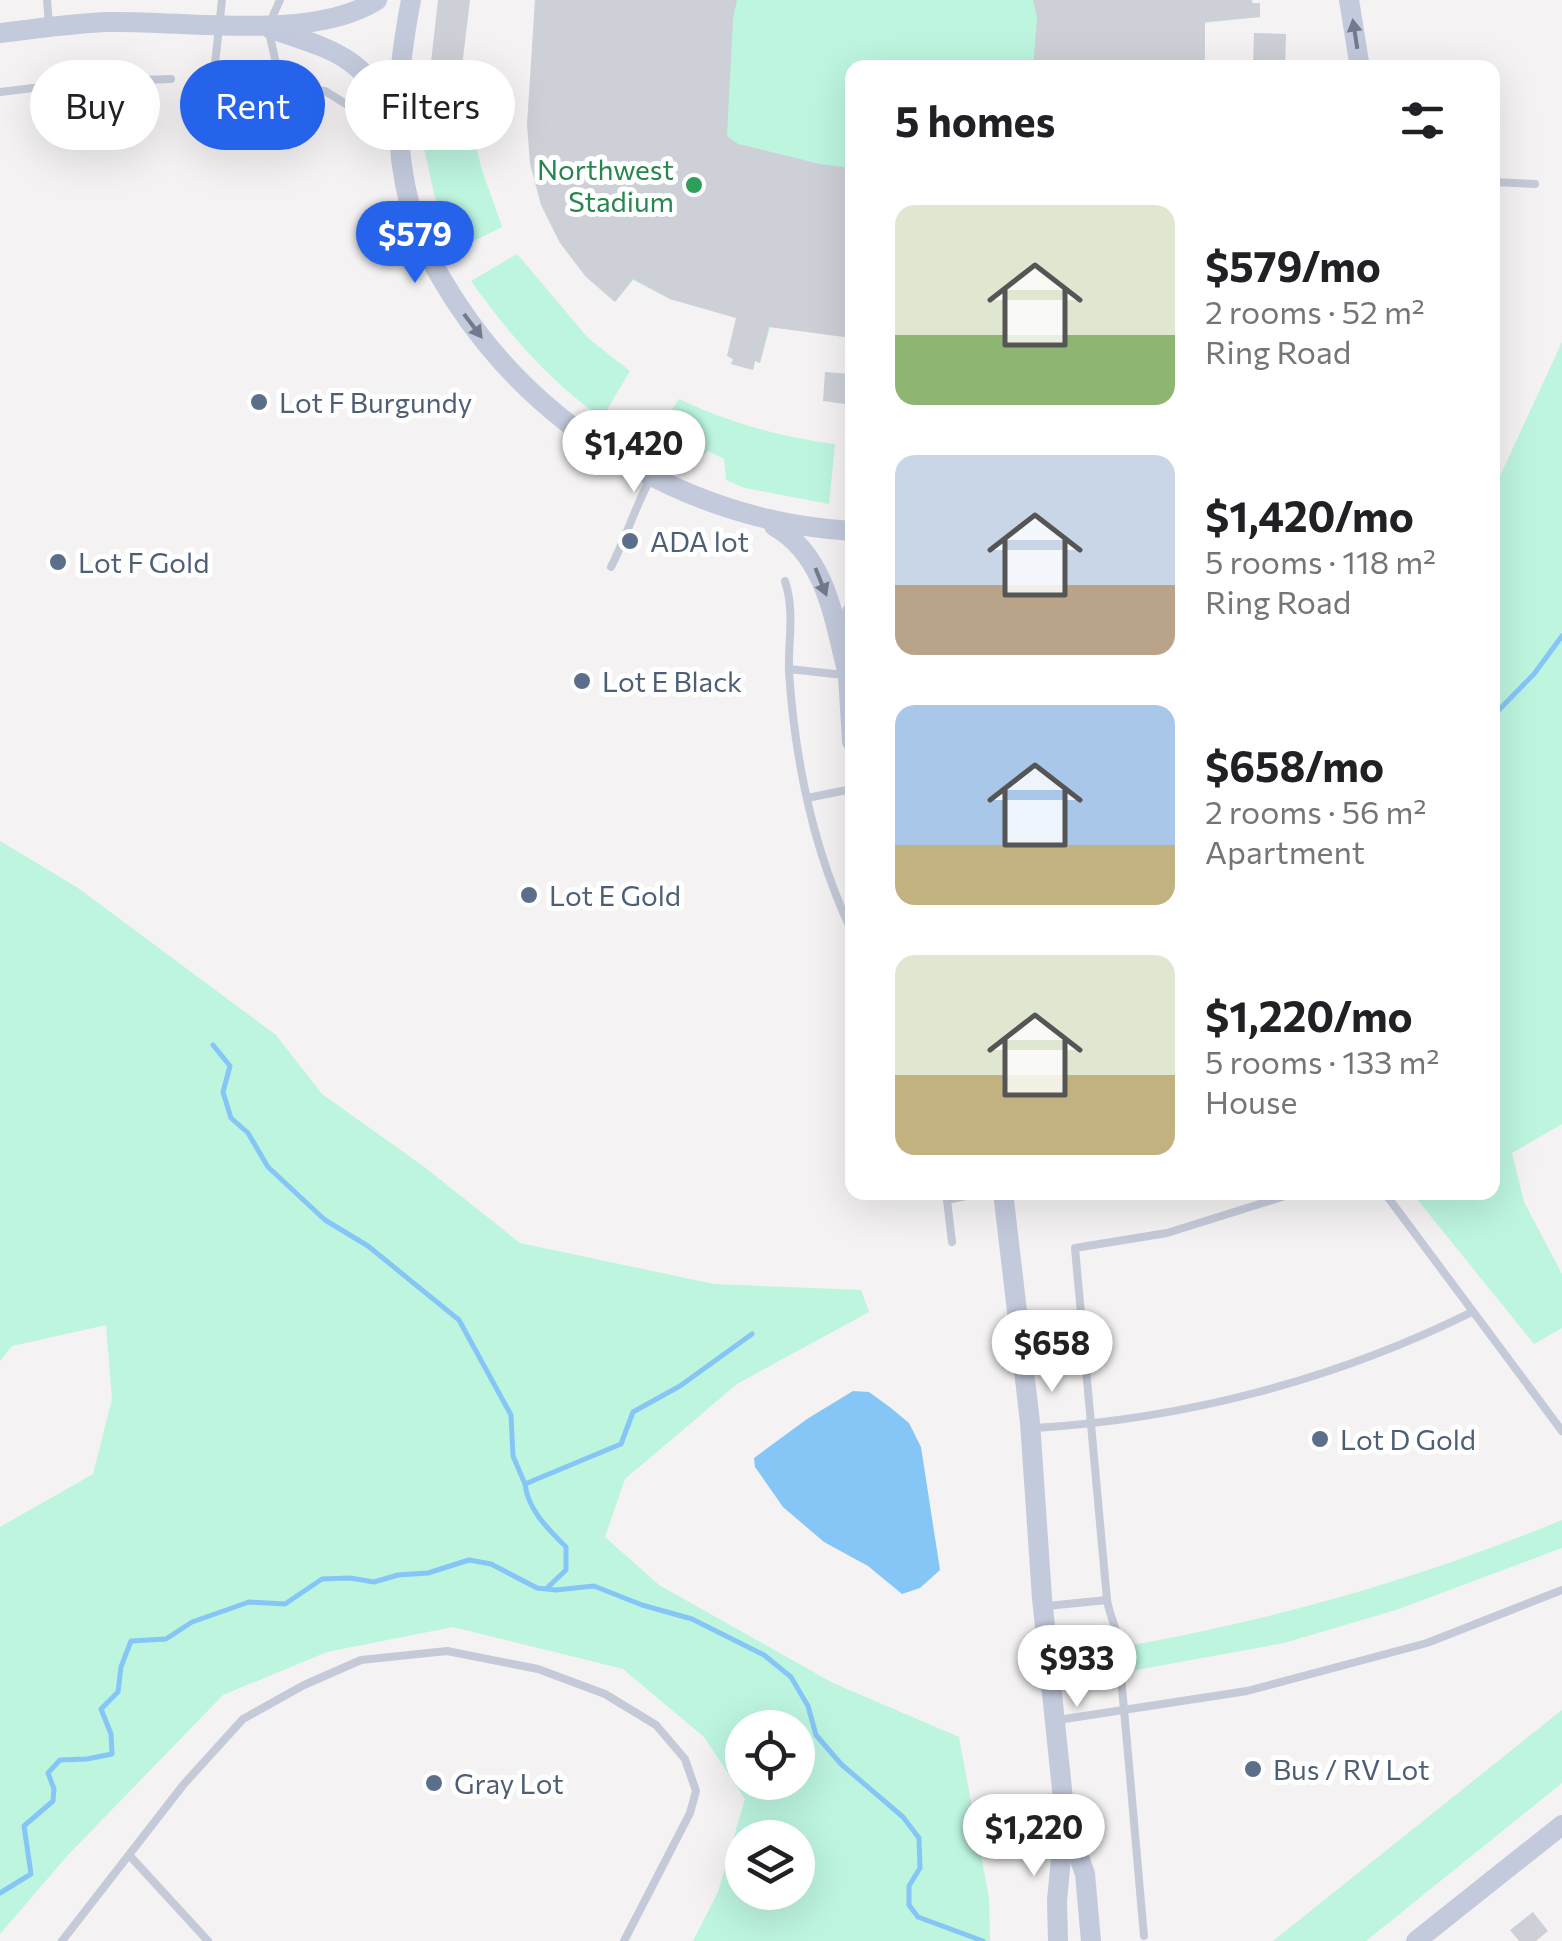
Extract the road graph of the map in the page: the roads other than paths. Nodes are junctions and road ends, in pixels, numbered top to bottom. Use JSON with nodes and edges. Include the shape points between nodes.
{"nodes":[{"id":1,"x":47,"y":0,"type":"edge"},
{"id":2,"x":222,"y":0,"type":"edge"},
{"id":3,"x":280,"y":0,"type":"edge"},
{"id":4,"x":377,"y":0,"type":"edge"},
{"id":5,"x":411,"y":0,"type":"edge"},
{"id":6,"x":1349,"y":0,"type":"edge"},
{"id":7,"x":218,"y":24,"type":"junction"},
{"id":8,"x":268,"y":27,"type":"junction"},
{"id":9,"x":49,"y":28,"type":"junction"},
{"id":10,"x":0,"y":34,"type":"edge"},
{"id":11,"x":215,"y":60,"type":"edge"},
{"id":12,"x":275,"y":60,"type":"edge"},
{"id":13,"x":351,"y":60,"type":"edge"},
{"id":14,"x":401,"y":60,"type":"edge"},
{"id":15,"x":1359,"y":60,"type":"edge"},
{"id":16,"x":172,"y":79,"type":"dead end"},
{"id":17,"x":0,"y":92,"type":"edge"},
{"id":18,"x":399,"y":150,"type":"edge"},
{"id":19,"x":1500,"y":182,"type":"edge"},
{"id":20,"x":1535,"y":184,"type":"dead end"},
{"id":21,"x":652,"y":476,"type":"junction"},
{"id":22,"x":756,"y":516,"type":"junction"},
{"id":23,"x":845,"y":530,"type":"edge"},
{"id":24,"x":610,"y":567,"type":"dead end"},
{"id":25,"x":785,"y":581,"type":"dead end"},
{"id":26,"x":845,"y":658,"type":"edge"},
{"id":27,"x":789,"y":669,"type":"junction"},
{"id":28,"x":845,"y":675,"type":"edge"},
{"id":29,"x":845,"y":790,"type":"edge"},
{"id":30,"x":807,"y":798,"type":"junction"},
{"id":31,"x":845,"y":917,"type":"edge"},
{"id":32,"x":947,"y":1200,"type":"edge"},
{"id":33,"x":1004,"y":1200,"type":"edge"},
{"id":34,"x":1272,"y":1200,"type":"edge"},
{"id":35,"x":1390,"y":1200,"type":"edge"},
{"id":36,"x":952,"y":1242,"type":"dead end"},
{"id":37,"x":1472,"y":1312,"type":"junction"},
{"id":38,"x":1092,"y":1425,"type":"junction"},
{"id":39,"x":1030,"y":1428,"type":"junction"},
{"id":40,"x":1562,"y":1431,"type":"edge"},
{"id":41,"x":1562,"y":1590,"type":"edge"},
{"id":42,"x":1108,"y":1600,"type":"junction"},
{"id":43,"x":1042,"y":1606,"type":"junction"},
{"id":44,"x":1124,"y":1712,"type":"junction"},
{"id":45,"x":1053,"y":1720,"type":"junction"},
{"id":46,"x":1065,"y":1818,"type":"junction"},
{"id":47,"x":1562,"y":1825,"type":"edge"},
{"id":48,"x":130,"y":1856,"type":"junction"},
{"id":49,"x":1085,"y":1874,"type":"junction"},
{"id":50,"x":1144,"y":1936,"type":"dead end"},
{"id":51,"x":62,"y":1941,"type":"edge"},
{"id":52,"x":208,"y":1941,"type":"edge"},
{"id":53,"x":624,"y":1941,"type":"edge"},
{"id":54,"x":1058,"y":1941,"type":"edge"},
{"id":55,"x":1091,"y":1941,"type":"edge"},
{"id":56,"x":1102,"y":1941,"type":"edge"},
{"id":57,"x":1416,"y":1941,"type":"edge"}],
"edges":[{"from":1,"to":9,"type":"lane"},
{"from":2,"to":7,"type":"lane"},
{"from":3,"to":8,"type":"lane"},
{"from":4,"to":8,"type":"main road","via":[[356,11]]},
{"from":5,"to":14,"type":"main road"},
{"from":15,"to":6,"type":"main road","one_way":true},
{"from":7,"to":8,"type":"main road"},
{"from":7,"to":9,"type":"main road"},
{"from":7,"to":11,"type":"lane"},
{"from":8,"to":12,"type":"lane"},
{"from":8,"to":13,"type":"main road"},
{"from":9,"to":10,"type":"main road"},
{"from":16,"to":17,"type":"lane"},
{"from":18,"to":21,"type":"main road","one_way":true,"via":[[412,215],[437,274],[473,328],[520,383],[572,428]]},
{"from":19,"to":20,"type":"lane"},
{"from":21,"to":22,"type":"main road"},
{"from":21,"to":24,"type":"lane"},
{"from":22,"to":23,"type":"main road"},
{"from":22,"to":26,"type":"main road","one_way":true,"via":[[795,539],[809,556]]},
{"from":25,"to":27,"type":"lane","via":[[792,601]]},
{"from":27,"to":28,"type":"lane"},
{"from":27,"to":30,"type":"lane"},
{"from":29,"to":30,"type":"lane"},
{"from":30,"to":31,"type":"lane"},
{"from":32,"to":36,"type":"lane"},
{"from":33,"to":39,"type":"main road"},
{"from":34,"to":38,"type":"lane","via":[[1167,1233],[1075,1248]]},
{"from":35,"to":37,"type":"lane"},
{"from":37,"to":38,"type":"lane","via":[[1416,1340],[1286,1384]]},
{"from":37,"to":40,"type":"lane"},
{"from":38,"to":39,"type":"lane"},
{"from":38,"to":42,"type":"lane"},
{"from":39,"to":43,"type":"main road"},
{"from":41,"to":44,"type":"lane","via":[[1427,1643],[1247,1691]]},
{"from":42,"to":43,"type":"lane"},
{"from":42,"to":44,"type":"lane"},
{"from":43,"to":45,"type":"main road"},
{"from":44,"to":45,"type":"lane"},
{"from":44,"to":50,"type":"lane"},
{"from":45,"to":46,"type":"main road"},
{"from":46,"to":49,"type":"main road"},
{"from":46,"to":54,"type":"main road"},
{"from":47,"to":57,"type":"main road"},
{"from":48,"to":51,"type":"lane"},
{"from":48,"to":52,"type":"lane"},
{"from":48,"to":53,"type":"lane","via":[[243,1719],[361,1660],[447,1650],[538,1670],[605,1694],[656,1725],[685,1759],[696,1790],[690,1813]]},
{"from":49,"to":55,"type":"main road"},
{"from":49,"to":56,"type":"main road"}]}
